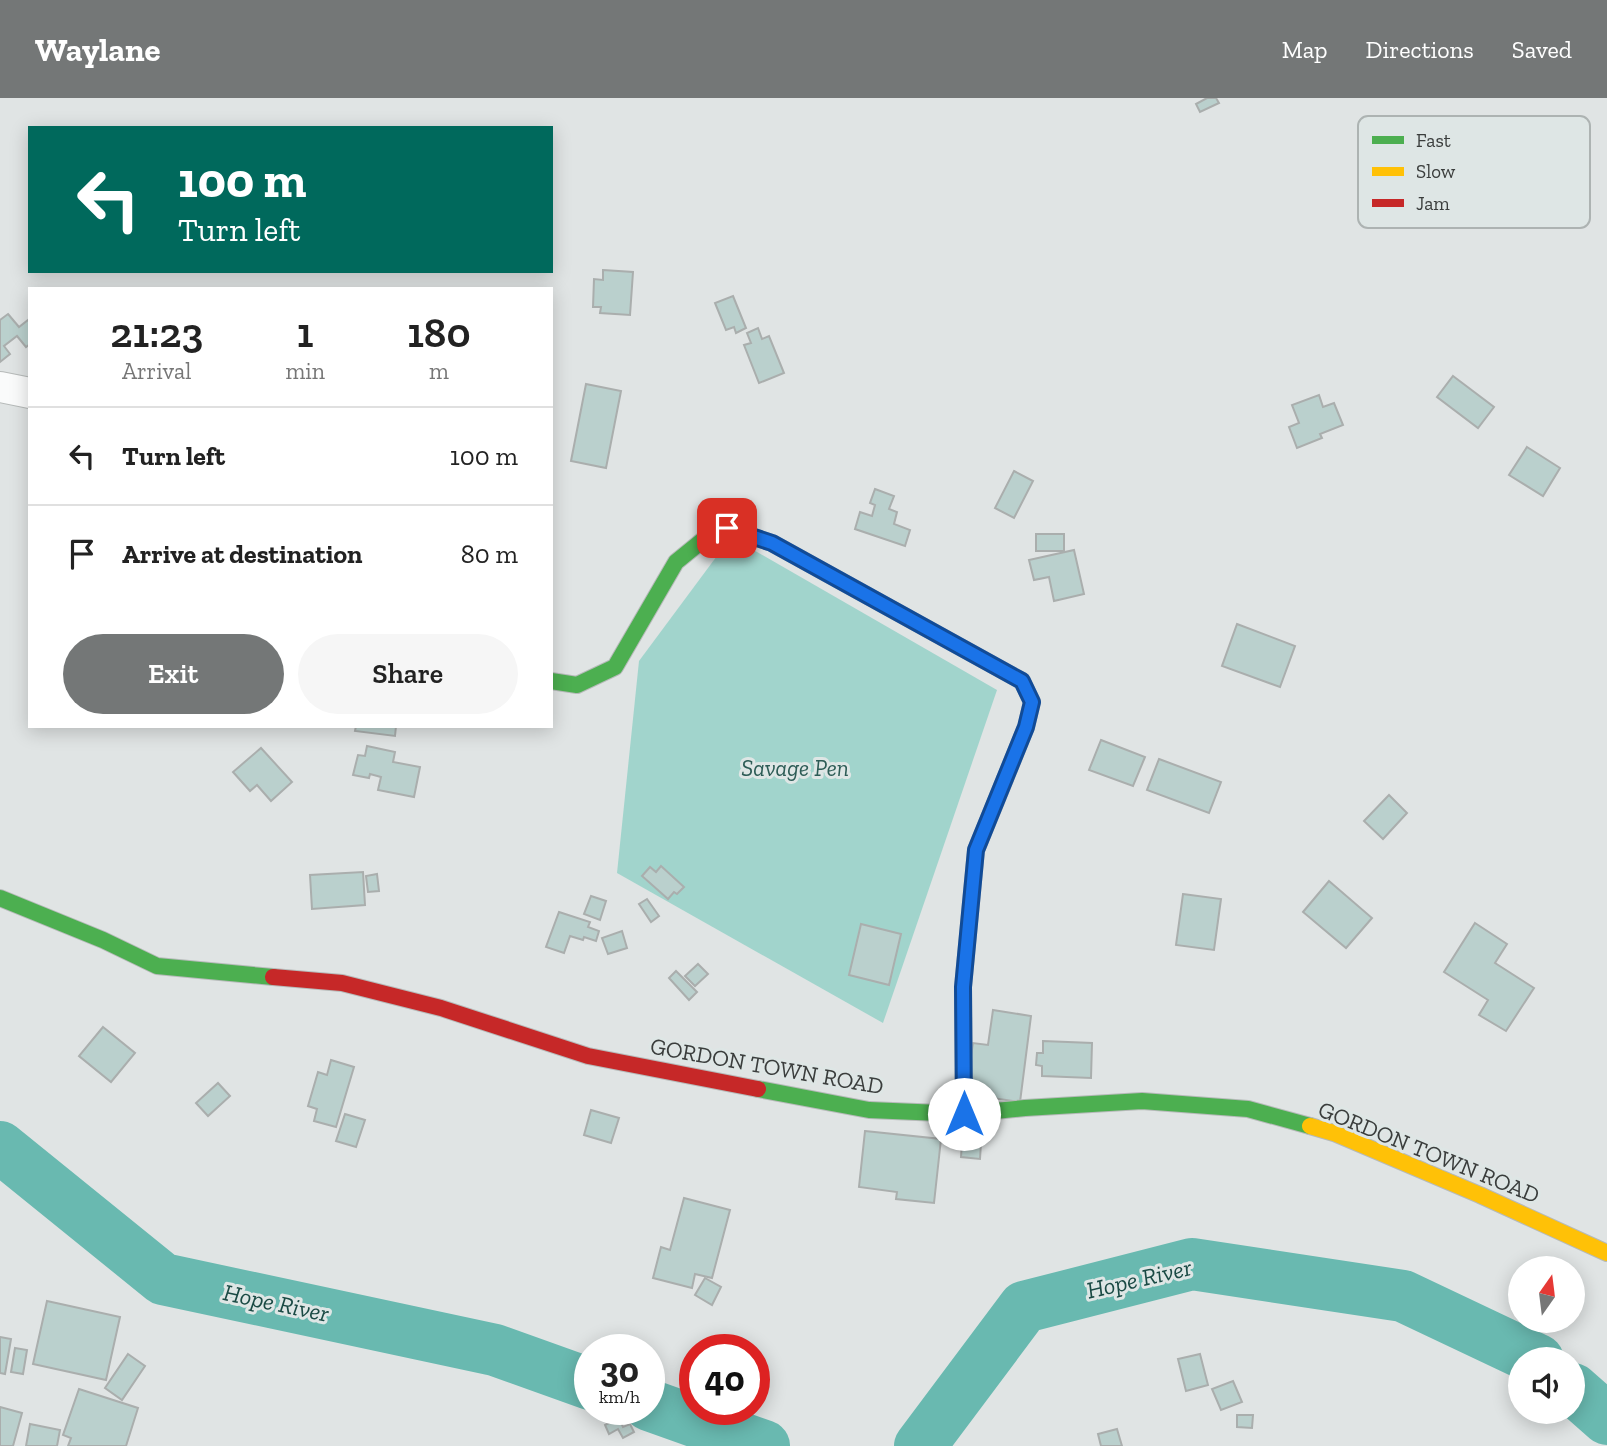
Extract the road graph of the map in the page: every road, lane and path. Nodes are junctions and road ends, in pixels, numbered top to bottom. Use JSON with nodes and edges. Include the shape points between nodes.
{"nodes":[{"id":1,"x":0,"y":387,"type":"edge"},
{"id":2,"x":28,"y":393,"type":"edge"},
{"id":3,"x":553,"y":681,"type":"edge"},
{"id":4,"x":0,"y":898,"type":"edge"},
{"id":5,"x":964,"y":1114,"type":"junction"},
{"id":6,"x":1607,"y":1253,"type":"edge"}],
"edges":[{"from":1,"to":2,"type":"street"},
{"from":3,"to":5,"type":"street","via":[[577,685],[615,667],[676,562],[727,528],[772,543],[1022,681],[1032,702],[1026,727],[976,850],[963,987]]},
{"from":4,"to":5,"type":"street","name":"GORDON TOWN ROAD","via":[[157,966],[342,983],[442,1008],[587,1056],[869,1111]]},
{"from":5,"to":6,"type":"street","name":"GORDON TOWN ROAD","via":[[1142,1101],[1248,1109],[1334,1133]]}]}
